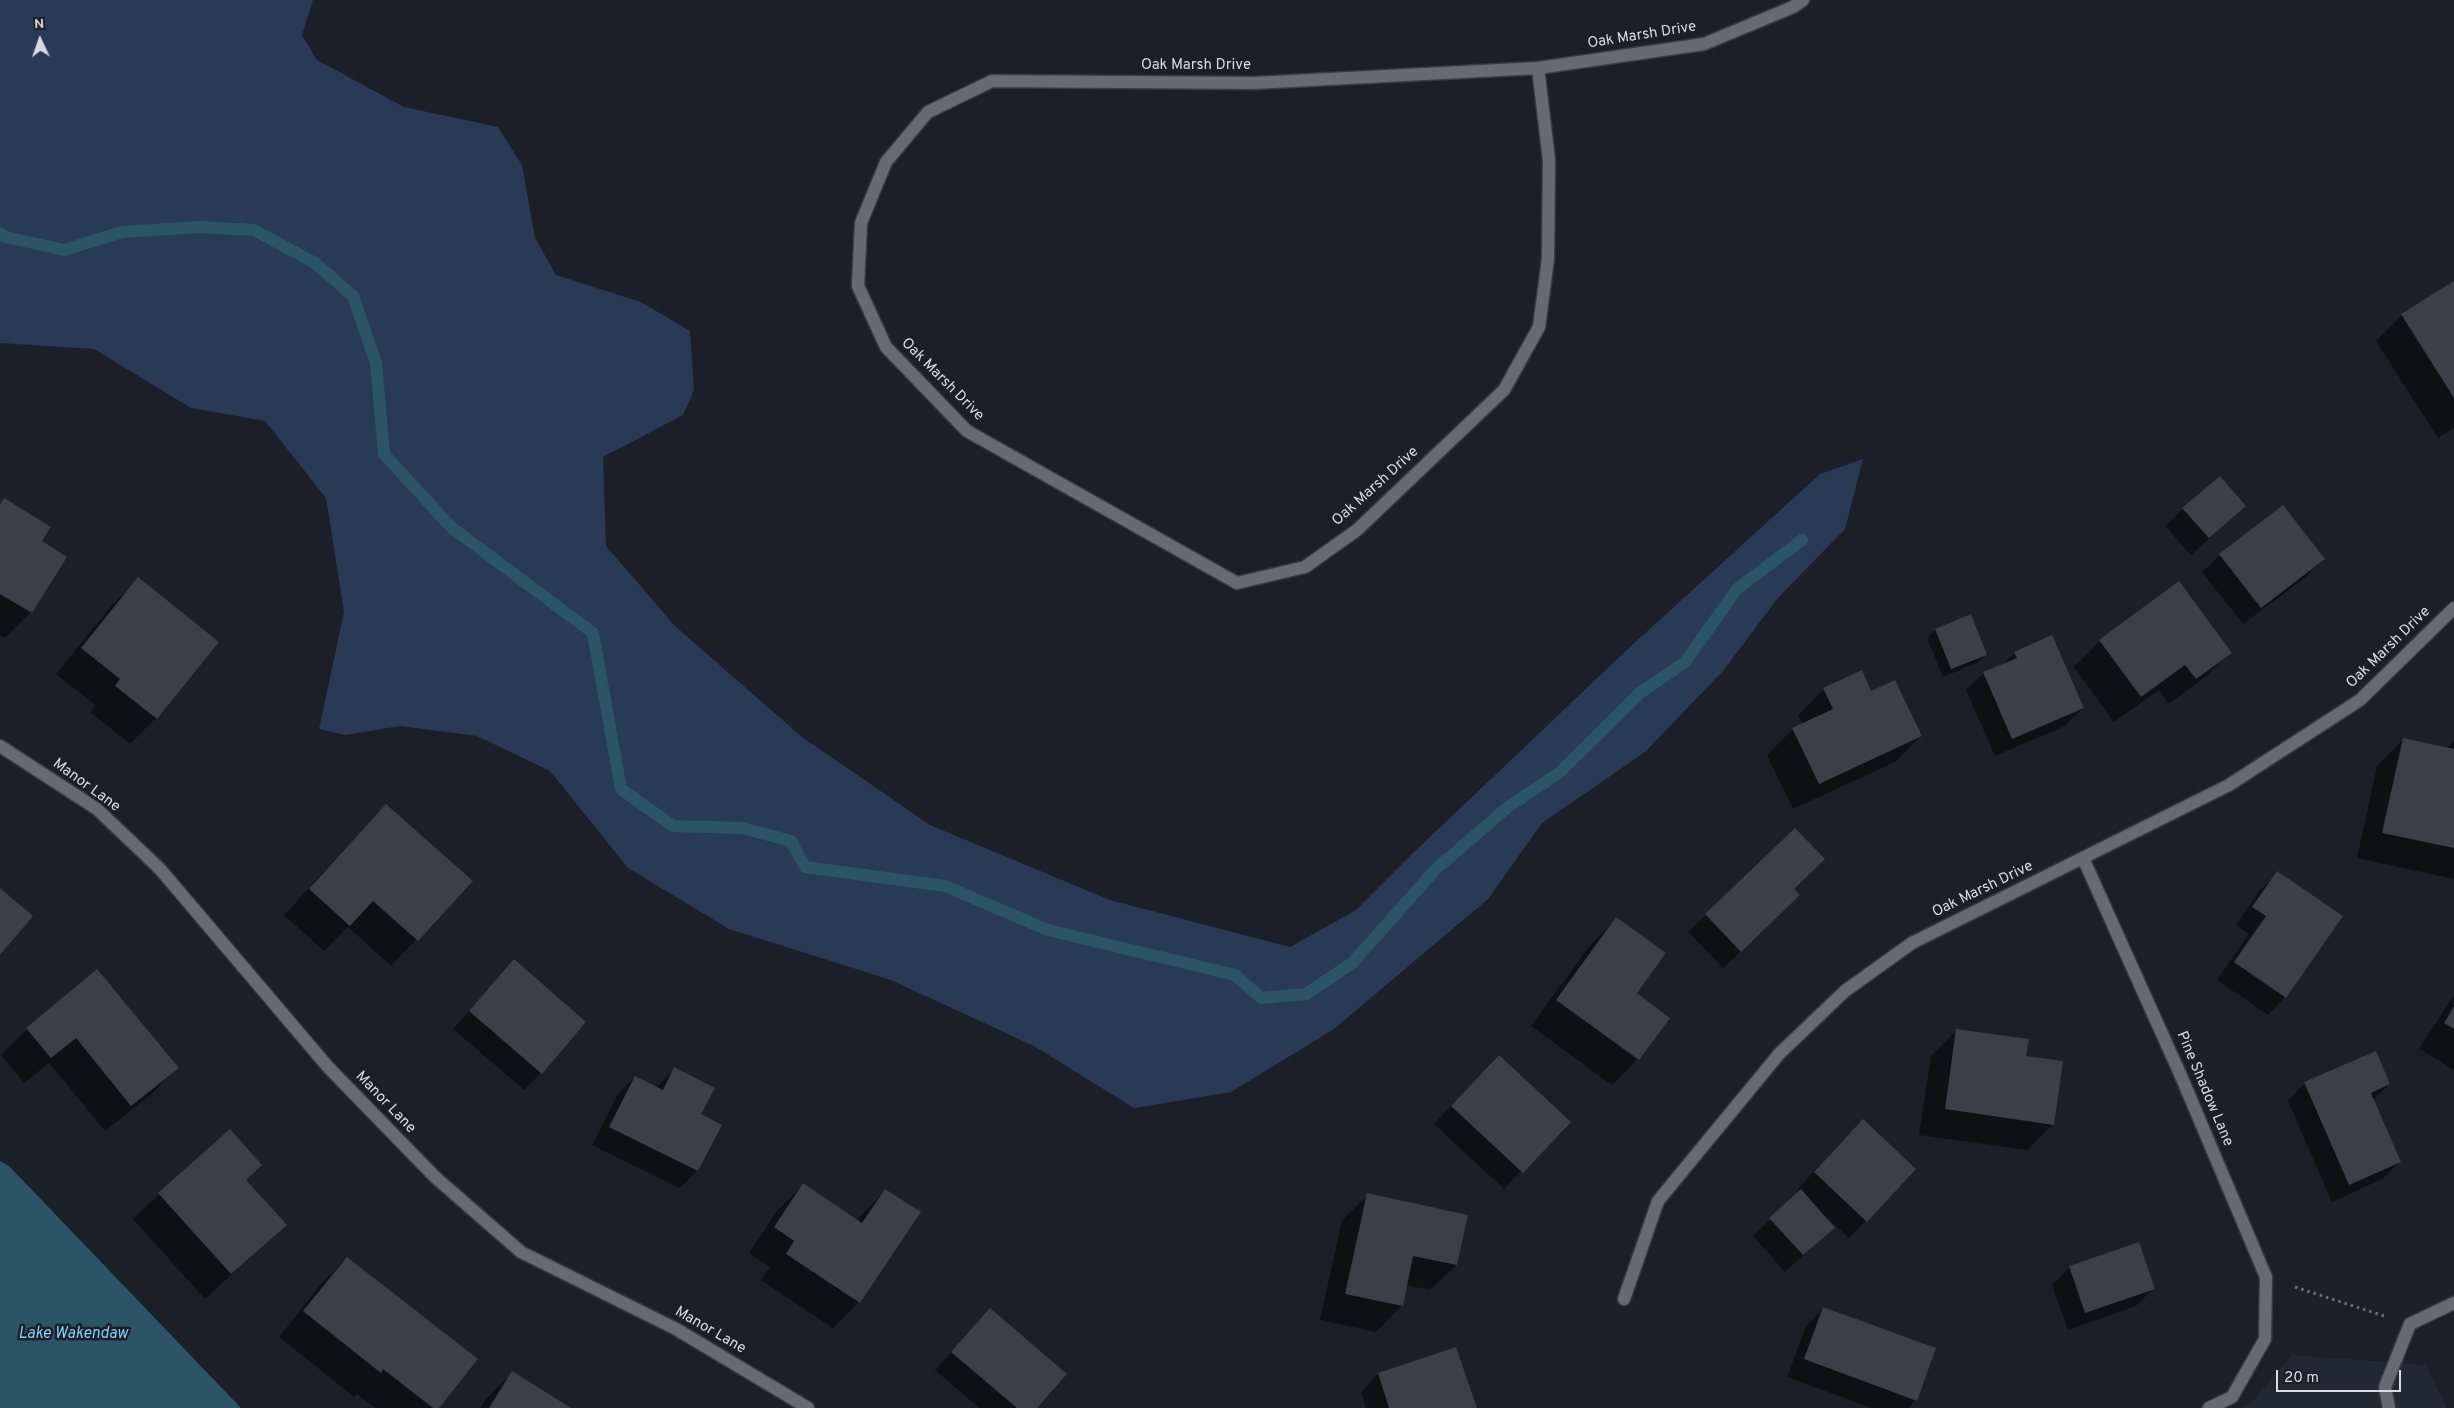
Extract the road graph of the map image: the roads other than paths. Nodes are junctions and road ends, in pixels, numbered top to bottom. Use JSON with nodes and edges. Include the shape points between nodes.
{"nodes":[{"id":1,"x":1803,"y":0,"type":"edge"},
{"id":2,"x":1538,"y":68,"type":"junction"},
{"id":3,"x":2454,"y":608,"type":"edge"},
{"id":4,"x":0,"y":746,"type":"edge"},
{"id":5,"x":2083,"y":858,"type":"junction"},
{"id":6,"x":1624,"y":1299,"type":"dead end"},
{"id":7,"x":2454,"y":1303,"type":"edge"},
{"id":8,"x":808,"y":1408,"type":"edge"},
{"id":9,"x":2209,"y":1408,"type":"edge"},
{"id":10,"x":2389,"y":1408,"type":"edge"}],
"edges":[{"from":1,"to":2,"type":"street","name":"Oak Marsh Drive","via":[[1793,8],[1704,44]]},
{"from":2,"to":2,"type":"street","name":"Oak Marsh Drive","via":[[1254,83],[992,81],[928,112],[886,162],[861,223],[858,286],[886,347],[967,430],[1237,583],[1305,567],[1356,530],[1504,390],[1539,327],[1548,259],[1549,160]]},
{"from":3,"to":5,"type":"street","name":"Oak Marsh Drive","via":[[2360,700],[2229,785]]},
{"from":4,"to":8,"type":"street","name":"Manor Lane","via":[[96,809],[160,869],[328,1067],[435,1177],[521,1252],[676,1328]]},
{"from":5,"to":6,"type":"street","name":"Oak Marsh Drive","via":[[1912,943],[1845,991],[1805,1029],[1779,1054],[1658,1201]]},
{"from":5,"to":9,"type":"street","name":"Pine Shadow Lane","via":[[2266,1276],[2265,1339],[2232,1398]]},
{"from":7,"to":10,"type":"street","via":[[2410,1324],[2385,1387]]}]}
